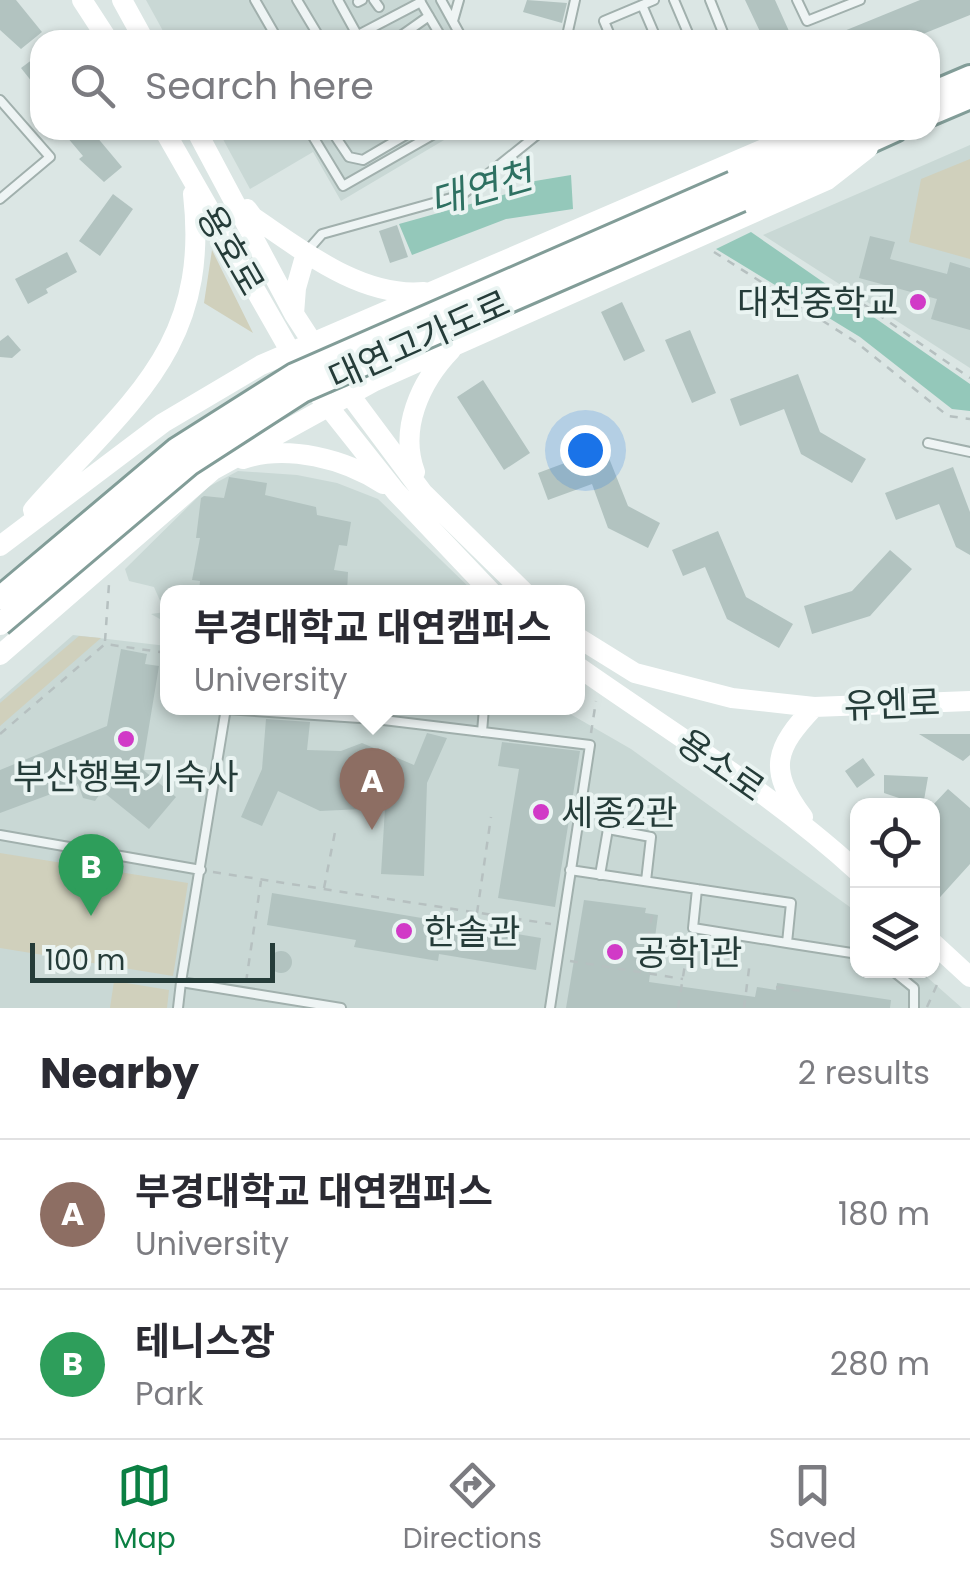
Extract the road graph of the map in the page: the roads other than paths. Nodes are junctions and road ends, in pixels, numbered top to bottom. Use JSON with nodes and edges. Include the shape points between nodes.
{"nodes":[{"id":1,"x":122,"y":0,"type":"edge"},
{"id":2,"x":255,"y":0,"type":"edge"},
{"id":3,"x":298,"y":0,"type":"edge"},
{"id":4,"x":338,"y":0,"type":"edge"},
{"id":5,"x":441,"y":0,"type":"edge"},
{"id":6,"x":459,"y":0,"type":"edge"},
{"id":7,"x":575,"y":0,"type":"edge"},
{"id":8,"x":654,"y":0,"type":"edge"},
{"id":9,"x":674,"y":0,"type":"edge"},
{"id":10,"x":710,"y":0,"type":"edge"},
{"id":11,"x":798,"y":0,"type":"edge"},
{"id":12,"x":860,"y":0,"type":"edge"},
{"id":13,"x":420,"y":1,"type":"edge"},
{"id":14,"x":89,"y":2,"type":"edge"},
{"id":15,"x":642,"y":5,"type":"junction"},
{"id":16,"x":429,"y":16,"type":"junction"},
{"id":17,"x":453,"y":21,"type":"junction"},
{"id":18,"x":103,"y":30,"type":"edge"},
{"id":19,"x":138,"y":30,"type":"edge"},
{"id":20,"x":272,"y":30,"type":"edge"},
{"id":21,"x":315,"y":30,"type":"edge"},
{"id":22,"x":355,"y":30,"type":"edge"},
{"id":23,"x":372,"y":30,"type":"edge"},
{"id":24,"x":409,"y":30,"type":"edge"},
{"id":25,"x":437,"y":30,"type":"edge"},
{"id":26,"x":458,"y":30,"type":"edge"},
{"id":27,"x":568,"y":30,"type":"edge"},
{"id":28,"x":608,"y":30,"type":"edge"},
{"id":29,"x":653,"y":30,"type":"edge"},
{"id":30,"x":688,"y":30,"type":"edge"},
{"id":31,"x":722,"y":30,"type":"edge"},
{"id":32,"x":970,"y":76,"type":"edge"},
{"id":33,"x":940,"y":90,"type":"edge"},
{"id":34,"x":970,"y":97,"type":"edge"},
{"id":35,"x":0,"y":100,"type":"edge"},
{"id":36,"x":940,"y":110,"type":"edge"},
{"id":37,"x":30,"y":134,"type":"edge"},
{"id":38,"x":35,"y":140,"type":"edge"},
{"id":39,"x":169,"y":140,"type":"edge"},
{"id":40,"x":202,"y":140,"type":"edge"},
{"id":41,"x":315,"y":140,"type":"edge"},
{"id":42,"x":337,"y":140,"type":"edge"},
{"id":43,"x":396,"y":140,"type":"edge"},
{"id":44,"x":424,"y":140,"type":"edge"},
{"id":45,"x":531,"y":140,"type":"edge"},
{"id":46,"x":785,"y":140,"type":"edge"},
{"id":47,"x":831,"y":140,"type":"edge"},
{"id":48,"x":869,"y":140,"type":"edge"},
{"id":49,"x":880,"y":140,"type":"edge"},
{"id":50,"x":223,"y":177,"type":"junction"},
{"id":51,"x":192,"y":182,"type":"junction"},
{"id":52,"x":737,"y":191,"type":"junction"},
{"id":53,"x":0,"y":199,"type":"edge"},
{"id":54,"x":306,"y":253,"type":"junction"},
{"id":55,"x":436,"y":290,"type":"junction"},
{"id":56,"x":294,"y":314,"type":"junction"},
{"id":57,"x":456,"y":344,"type":"junction"},
{"id":58,"x":318,"y":351,"type":"junction"},
{"id":59,"x":296,"y":361,"type":"junction"},
{"id":60,"x":348,"y":394,"type":"junction"},
{"id":61,"x":327,"y":406,"type":"junction"},
{"id":62,"x":928,"y":444,"type":"dead end"},
{"id":63,"x":970,"y":452,"type":"edge"},
{"id":64,"x":213,"y":470,"type":"junction"},
{"id":65,"x":396,"y":492,"type":"junction"},
{"id":66,"x":423,"y":493,"type":"junction"},
{"id":67,"x":3,"y":543,"type":"edge"},
{"id":68,"x":484,"y":585,"type":"edge"},
{"id":69,"x":517,"y":585,"type":"edge"},
{"id":70,"x":0,"y":598,"type":"edge"},
{"id":71,"x":0,"y":624,"type":"edge"},
{"id":72,"x":585,"y":642,"type":"edge"},
{"id":73,"x":0,"y":655,"type":"edge"},
{"id":74,"x":585,"y":672,"type":"edge"},
{"id":75,"x":970,"y":701,"type":"edge"},
{"id":76,"x":814,"y":707,"type":"junction"},
{"id":77,"x":225,"y":715,"type":"edge"},
{"id":78,"x":349,"y":715,"type":"edge"},
{"id":79,"x":483,"y":715,"type":"edge"},
{"id":80,"x":482,"y":732,"type":"junction"},
{"id":81,"x":814,"y":832,"type":"junction"},
{"id":82,"x":0,"y":835,"type":"edge"},
{"id":83,"x":850,"y":865,"type":"edge"},
{"id":84,"x":201,"y":870,"type":"junction"},
{"id":85,"x":570,"y":870,"type":"junction"},
{"id":86,"x":600,"y":876,"type":"junction"},
{"id":87,"x":646,"y":882,"type":"junction"},
{"id":88,"x":697,"y":889,"type":"junction"},
{"id":89,"x":787,"y":944,"type":"junction"},
{"id":90,"x":940,"y":949,"type":"edge"},
{"id":91,"x":850,"y":953,"type":"edge"},
{"id":92,"x":970,"y":977,"type":"edge"},
{"id":93,"x":902,"y":978,"type":"edge"},
{"id":94,"x":181,"y":982,"type":"junction"},
{"id":95,"x":178,"y":1008,"type":"edge"},
{"id":96,"x":341,"y":1008,"type":"edge"},
{"id":97,"x":550,"y":1008,"type":"edge"},
{"id":98,"x":914,"y":1008,"type":"edge"}],
"edges":[{"from":1,"to":19,"type":"main road"},
{"from":2,"to":20,"type":"lane"},
{"from":3,"to":21,"type":"lane"},
{"from":4,"to":22,"type":"lane"},
{"from":5,"to":17,"type":"lane"},
{"from":6,"to":17,"type":"lane"},
{"from":7,"to":27,"type":"lane"},
{"from":8,"to":15,"type":"lane"},
{"from":9,"to":30,"type":"lane"},
{"from":10,"to":31,"type":"lane"},
{"from":11,"to":12,"type":"lane","via":[[808,21]]},
{"from":13,"to":16,"type":"lane"},
{"from":13,"to":23,"type":"lane"},
{"from":14,"to":18,"type":"main road"},
{"from":15,"to":28,"type":"lane","via":[[604,21]]},
{"from":15,"to":29,"type":"lane"},
{"from":16,"to":24,"type":"lane"},
{"from":16,"to":25,"type":"lane"},
{"from":17,"to":26,"type":"lane"},
{"from":32,"to":33,"type":"highway"},
{"from":34,"to":36,"type":"highway"},
{"from":35,"to":37,"type":"lane"},
{"from":38,"to":53,"type":"lane","via":[[50,157]]},
{"from":39,"to":51,"type":"main road","name":"용호로"},
{"from":40,"to":50,"type":"main road","name":"용호로"},
{"from":41,"to":44,"type":"lane","via":[[343,186]]},
{"from":42,"to":43,"type":"lane","via":[[349,156],[363,160]]},
{"from":45,"to":54,"type":"lane","via":[[462,196],[322,234]]},
{"from":46,"to":55,"type":"main road"},
{"from":47,"to":52,"type":"highway","name":"대연고가도로"},
{"from":48,"to":52,"type":"highway","name":"대연고가도로"},
{"from":49,"to":57,"type":"main road","via":[[827,180]]},
{"from":50,"to":54,"type":"main road","via":[[253,217]]},
{"from":50,"to":56,"type":"main road","name":"용호로"},
{"from":51,"to":59,"type":"main road","name":"용호로"},
{"from":51,"to":67,"type":"main road","via":[[195,276],[175,339],[148,383]]},
{"from":52,"to":70,"type":"highway","name":"대연고가도로","bridge":true,"via":[[294,375],[176,449]]},
{"from":52,"to":71,"type":"highway","name":"대연고가도로","bridge":true,"via":[[302,391],[189,464]]},
{"from":54,"to":55,"type":"main road","via":[[404,294]]},
{"from":54,"to":56,"type":"main road"},
{"from":55,"to":58,"type":"main road"},
{"from":56,"to":58,"type":"main road","name":"용호로"},
{"from":57,"to":60,"type":"main road"},
{"from":57,"to":66,"type":"main road","via":[[434,368],[411,422],[408,452]]},
{"from":58,"to":59,"type":"main road"},
{"from":58,"to":60,"type":"main road"},
{"from":59,"to":61,"type":"main road"},
{"from":59,"to":67,"type":"main road","via":[[226,384],[163,423]]},
{"from":60,"to":61,"type":"main road"},
{"from":60,"to":66,"type":"main road"},
{"from":61,"to":64,"type":"main road"},
{"from":61,"to":65,"type":"main road"},
{"from":62,"to":63,"type":"lane"},
{"from":64,"to":65,"type":"main road","via":[[250,457],[306,456],[338,462]]},
{"from":64,"to":73,"type":"main road"},
{"from":65,"to":68,"type":"main road"},
{"from":66,"to":69,"type":"main road"},
{"from":72,"to":76,"type":"main road","name":"유엔로","via":[[635,673],[732,698]]},
{"from":74,"to":81,"type":"main road","name":"용소로"},
{"from":75,"to":76,"type":"main road","name":"유엔로"},
{"from":76,"to":81,"type":"main road","via":[[787,735],[778,768],[788,798]]},
{"from":77,"to":84,"type":"lane"},
{"from":78,"to":80,"type":"lane"},
{"from":79,"to":80,"type":"lane"},
{"from":80,"to":85,"type":"lane","via":[[590,744]]},
{"from":81,"to":83,"type":"main road","name":"용소로"},
{"from":82,"to":84,"type":"lane"},
{"from":84,"to":94,"type":"lane"},
{"from":85,"to":86,"type":"lane"},
{"from":85,"to":97,"type":"lane"},
{"from":86,"to":87,"type":"lane"},
{"from":86,"to":87,"type":"lane","via":[[608,830],[651,836]]},
{"from":87,"to":88,"type":"lane"},
{"from":88,"to":89,"type":"lane","via":[[693,928]]},
{"from":88,"to":89,"type":"lane","via":[[791,903]]},
{"from":89,"to":91,"type":"lane"},
{"from":90,"to":92,"type":"main road"},
{"from":93,"to":98,"type":"lane","via":[[914,988]]},
{"from":94,"to":95,"type":"lane"},
{"from":94,"to":96,"type":"lane"}]}
